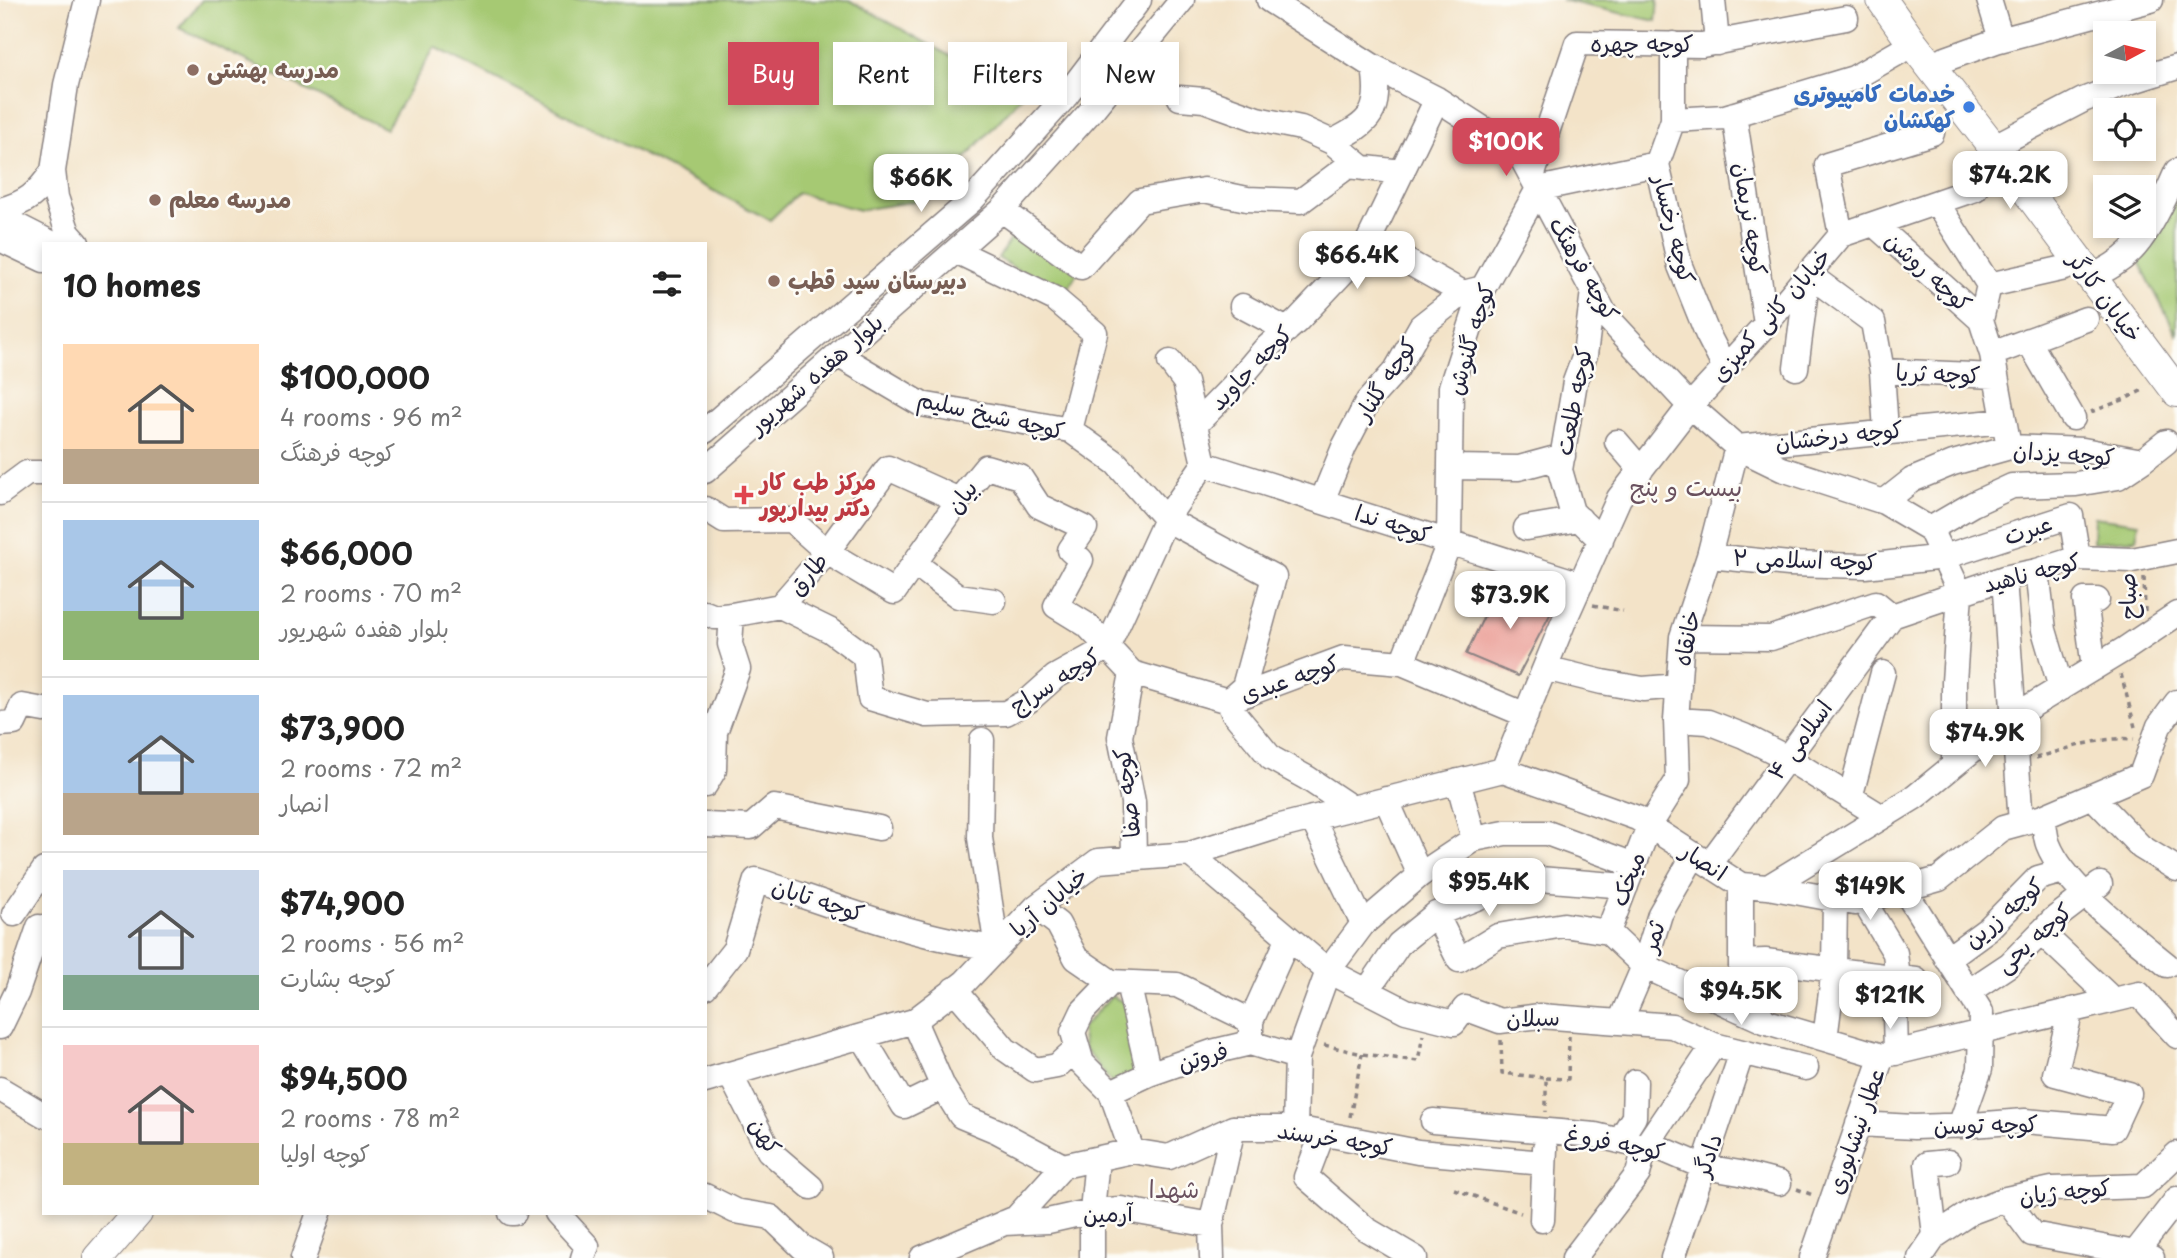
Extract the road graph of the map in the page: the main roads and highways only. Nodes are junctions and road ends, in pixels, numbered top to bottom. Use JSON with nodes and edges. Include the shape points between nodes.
{"nodes":[{"id":1,"x":1882,"y":0,"type":"edge"},
{"id":2,"x":2171,"y":385,"type":"edge"},
{"id":3,"x":135,"y":1215,"type":"edge"},
{"id":4,"x":97,"y":1258,"type":"edge"}],
"edges":[{"from":1,"to":2,"type":"main road","name":"خیابان کارگر","via":[[1993,147],[2078,273]]},
{"from":3,"to":4,"type":"main road"}]}
